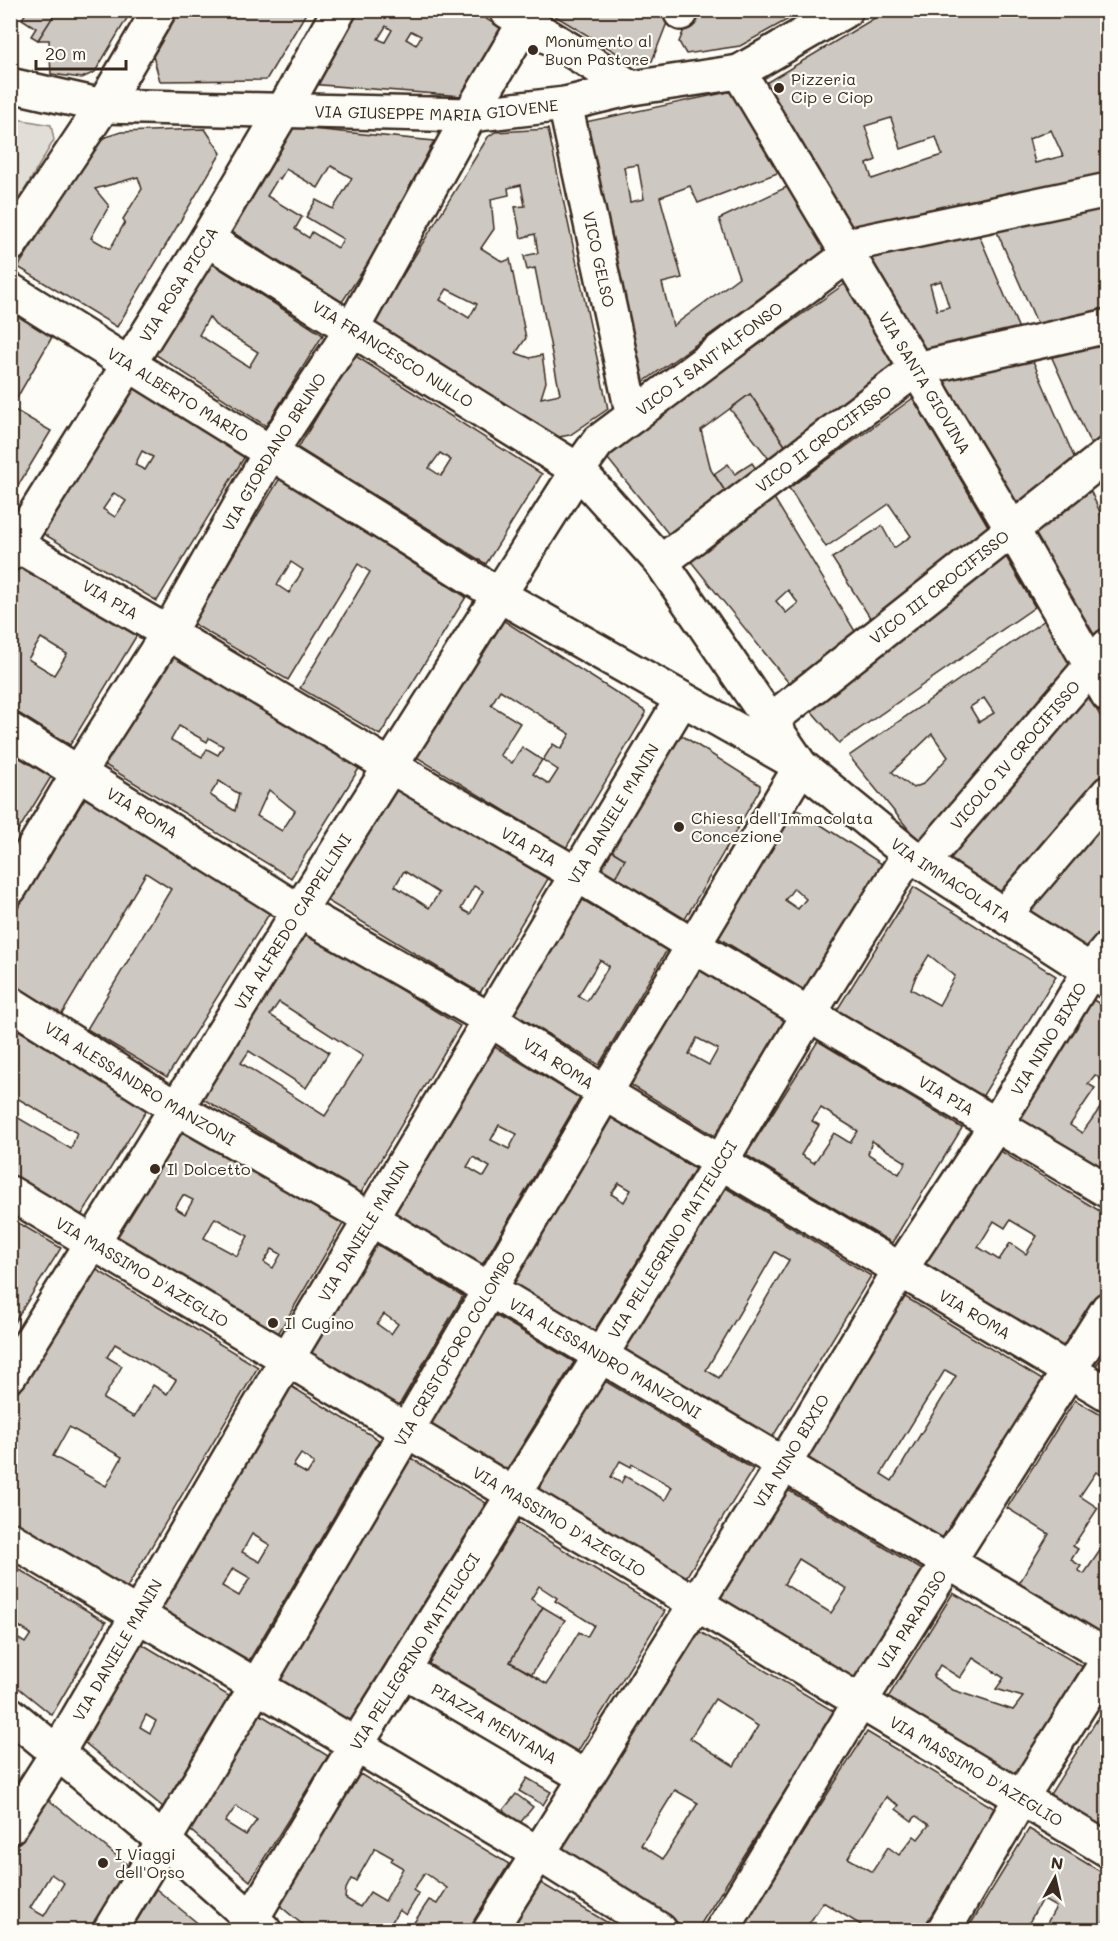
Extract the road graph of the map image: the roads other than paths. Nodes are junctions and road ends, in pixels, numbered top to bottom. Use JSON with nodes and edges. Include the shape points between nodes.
{"nodes":[{"id":1,"x":159,"y":10,"type":"edge"},
{"id":2,"x":339,"y":10,"type":"edge"},
{"id":3,"x":846,"y":10,"type":"edge"},
{"id":4,"x":520,"y":15,"type":"edge"},
{"id":5,"x":739,"y":72,"type":"junction"},
{"id":6,"x":10,"y":85,"type":"edge"},
{"id":7,"x":632,"y":88,"type":"junction"},
{"id":8,"x":566,"y":104,"type":"junction"},
{"id":9,"x":104,"y":106,"type":"junction"},
{"id":10,"x":284,"y":109,"type":"junction"},
{"id":11,"x":470,"y":115,"type":"junction"},
{"id":12,"x":1107,"y":190,"type":"edge"},
{"id":13,"x":207,"y":239,"type":"junction"},
{"id":14,"x":10,"y":245,"type":"edge"},
{"id":15,"x":846,"y":251,"type":"junction"},
{"id":16,"x":10,"y":291,"type":"edge"},
{"id":17,"x":1107,"y":327,"type":"edge"},
{"id":18,"x":352,"y":329,"type":"junction"},
{"id":19,"x":128,"y":364,"type":"junction"},
{"id":20,"x":916,"y":369,"type":"junction"},
{"id":21,"x":633,"y":416,"type":"junction"},
{"id":22,"x":270,"y":453,"type":"junction"},
{"id":23,"x":1107,"y":454,"type":"edge"},
{"id":24,"x":578,"y":470,"type":"junction"},
{"id":25,"x":1012,"y":529,"type":"junction"},
{"id":26,"x":12,"y":547,"type":"edge"},
{"id":27,"x":661,"y":562,"type":"junction"},
{"id":28,"x":499,"y":595,"type":"junction"},
{"id":29,"x":168,"y":633,"type":"junction"},
{"id":30,"x":1099,"y":657,"type":"edge"},
{"id":31,"x":1107,"y":696,"type":"edge"},
{"id":32,"x":682,"y":699,"type":"junction"},
{"id":33,"x":770,"y":721,"type":"junction"},
{"id":34,"x":10,"y":730,"type":"edge"},
{"id":35,"x":390,"y":766,"type":"junction"},
{"id":36,"x":801,"y":766,"type":"junction"},
{"id":37,"x":79,"y":772,"type":"junction"},
{"id":38,"x":1107,"y":794,"type":"edge"},
{"id":39,"x":916,"y":859,"type":"junction"},
{"id":40,"x":578,"y":874,"type":"junction"},
{"id":41,"x":10,"y":888,"type":"edge"},
{"id":42,"x":299,"y":910,"type":"junction"},
{"id":43,"x":1004,"y":915,"type":"junction"},
{"id":44,"x":692,"y":945,"type":"junction"},
{"id":45,"x":1102,"y":967,"type":"edge"},
{"id":46,"x":10,"y":1004,"type":"edge"},
{"id":47,"x":808,"y":1014,"type":"junction"},
{"id":48,"x":489,"y":1019,"type":"junction"},
{"id":49,"x":605,"y":1093,"type":"junction"},
{"id":50,"x":176,"y":1108,"type":"junction"},
{"id":51,"x":996,"y":1125,"type":"junction"},
{"id":52,"x":720,"y":1163,"type":"junction"},
{"id":53,"x":1107,"y":1191,"type":"edge"},
{"id":54,"x":10,"y":1193,"type":"edge"},
{"id":55,"x":371,"y":1219,"type":"junction"},
{"id":56,"x":92,"y":1241,"type":"junction"},
{"id":57,"x":900,"y":1270,"type":"junction"},
{"id":58,"x":490,"y":1289,"type":"junction"},
{"id":59,"x":1107,"y":1309,"type":"edge"},
{"id":60,"x":601,"y":1355,"type":"junction"},
{"id":61,"x":287,"y":1359,"type":"junction"},
{"id":62,"x":1069,"y":1371,"type":"junction"},
{"id":63,"x":10,"y":1375,"type":"edge"},
{"id":64,"x":1107,"y":1394,"type":"edge"},
{"id":65,"x":406,"y":1431,"type":"junction"},
{"id":66,"x":784,"y":1464,"type":"junction"},
{"id":67,"x":513,"y":1493,"type":"junction"},
{"id":68,"x":10,"y":1539,"type":"edge"},
{"id":69,"x":948,"y":1562,"type":"junction"},
{"id":70,"x":695,"y":1603,"type":"junction"},
{"id":71,"x":138,"y":1616,"type":"junction"},
{"id":72,"x":1107,"y":1658,"type":"edge"},
{"id":73,"x":403,"y":1670,"type":"junction"},
{"id":74,"x":256,"y":1687,"type":"junction"},
{"id":75,"x":860,"y":1702,"type":"junction"},
{"id":76,"x":10,"y":1714,"type":"edge"},
{"id":77,"x":356,"y":1745,"type":"junction"},
{"id":78,"x":58,"y":1752,"type":"junction"},
{"id":79,"x":585,"y":1777,"type":"junction"},
{"id":80,"x":1021,"y":1798,"type":"junction"},
{"id":81,"x":10,"y":1827,"type":"edge"},
{"id":82,"x":163,"y":1840,"type":"junction"},
{"id":83,"x":1107,"y":1850,"type":"edge"},
{"id":84,"x":538,"y":1854,"type":"junction"},
{"id":85,"x":254,"y":1927,"type":"edge"},
{"id":86,"x":110,"y":1930,"type":"edge"},
{"id":87,"x":490,"y":1930,"type":"edge"},
{"id":88,"x":660,"y":1930,"type":"edge"},
{"id":89,"x":722,"y":1930,"type":"edge"},
{"id":90,"x":944,"y":1930,"type":"edge"}],
"edges":[{"from":1,"to":9,"type":"street"},
{"from":2,"to":10,"type":"street","name":"VIA ROSA PICCA"},
{"from":3,"to":5,"type":"street","name":"VIA GIUSEPPE MARIA GIOVENE"},
{"from":4,"to":7,"type":"street"},
{"from":4,"to":11,"type":"street","name":"VIA GIORDANO BRUNO"},
{"from":5,"to":7,"type":"street","name":"VIA GIUSEPPE MARIA GIOVENE"},
{"from":5,"to":15,"type":"street","name":"VIA SANTA GIOVINA"},
{"from":6,"to":9,"type":"street","name":"VIA GIUSEPPE MARIA GIOVENE"},
{"from":7,"to":8,"type":"street","name":"VIA GIUSEPPE MARIA GIOVENE"},
{"from":8,"to":11,"type":"street","name":"VIA GIUSEPPE MARIA GIOVENE"},
{"from":8,"to":21,"type":"street","name":"VICO GELSO"},
{"from":9,"to":10,"type":"street","name":"VIA GIUSEPPE MARIA GIOVENE"},
{"from":9,"to":14,"type":"street"},
{"from":10,"to":11,"type":"street","name":"VIA GIUSEPPE MARIA GIOVENE"},
{"from":10,"to":13,"type":"street","name":"VIA ROSA PICCA"},
{"from":11,"to":18,"type":"street","name":"VIA GIORDANO BRUNO"},
{"from":12,"to":15,"type":"street","name":"VICO I SANT'ALFONSO"},
{"from":13,"to":18,"type":"street","name":"VIA FRANCESCO NULLO"},
{"from":13,"to":19,"type":"street","name":"VIA ROSA PICCA"},
{"from":15,"to":20,"type":"street","name":"VIA SANTA GIOVINA"},
{"from":15,"to":21,"type":"street","name":"VICO I SANT'ALFONSO"},
{"from":16,"to":19,"type":"street","name":"VIA ALBERTO MARIO"},
{"from":17,"to":20,"type":"street","name":"VICO II CROCIFISSO"},
{"from":18,"to":22,"type":"street","name":"VIA GIORDANO BRUNO"},
{"from":18,"to":24,"type":"street","name":"VIA FRANCESCO NULLO"},
{"from":19,"to":22,"type":"street","name":"VIA ALBERTO MARIO"},
{"from":19,"to":26,"type":"street","name":"VIA ROSA PICCA"},
{"from":20,"to":25,"type":"street","name":"VIA SANTA GIOVINA"},
{"from":20,"to":27,"type":"street","name":"VICO II CROCIFISSO"},
{"from":21,"to":24,"type":"street","name":"VICO I SANT'ALFONSO","via":[[598,442]]},
{"from":22,"to":28,"type":"street","name":"VIA ALBERTO MARIO"},
{"from":22,"to":29,"type":"street","name":"VIA GIORDANO BRUNO"},
{"from":23,"to":25,"type":"street","name":"VICO III CROCIFISSO"},
{"from":24,"to":27,"type":"street","name":"VIA IMMACOLATA"},
{"from":24,"to":28,"type":"street","name":"VIA ALFREDO CAPPELLINI"},
{"from":25,"to":30,"type":"street","name":"VIA SANTA GIOVINA"},
{"from":25,"to":33,"type":"street","name":"VICO III CROCIFISSO"},
{"from":26,"to":29,"type":"street","name":"VIA PIA"},
{"from":27,"to":33,"type":"street","name":"VIA IMMACOLATA"},
{"from":28,"to":32,"type":"street","name":"VIA IMMACOLATA"},
{"from":28,"to":35,"type":"street","name":"VIA ALFREDO CAPPELLINI"},
{"from":29,"to":35,"type":"street","name":"VIA PIA"},
{"from":29,"to":37,"type":"street","name":"VIA GIORDANO BRUNO"},
{"from":30,"to":31,"type":"street","name":"VIA SANTA GIOVINA"},
{"from":30,"to":39,"type":"street","name":"VICOLO IV CROCIFISSO"},
{"from":32,"to":36,"type":"street","name":"VIA IMMACOLATA"},
{"from":32,"to":40,"type":"street","name":"VIA DANIELE MANIN"},
{"from":33,"to":36,"type":"street","name":"VIA IMMACOLATA"},
{"from":34,"to":37,"type":"street","name":"VIA ROMA"},
{"from":35,"to":40,"type":"street","name":"VIA PIA"},
{"from":35,"to":42,"type":"street","name":"VIA ALFREDO CAPPELLINI"},
{"from":36,"to":39,"type":"street","name":"VIA IMMACOLATA"},
{"from":36,"to":44,"type":"street","name":"VIA CRISTOFORO COLOMBO"},
{"from":37,"to":41,"type":"street","name":"VIA GIORDANO BRUNO"},
{"from":37,"to":42,"type":"street","name":"VIA ROMA"},
{"from":38,"to":43,"type":"street"},
{"from":39,"to":43,"type":"street","name":"VIA IMMACOLATA"},
{"from":39,"to":47,"type":"street","name":"VIA PELLEGRINO MATTEUCCI"},
{"from":40,"to":44,"type":"street","name":"VIA PIA"},
{"from":40,"to":48,"type":"street","name":"VIA DANIELE MANIN"},
{"from":42,"to":48,"type":"street","name":"VIA ROMA"},
{"from":42,"to":50,"type":"street","name":"VIA ALFREDO CAPPELLINI"},
{"from":43,"to":45,"type":"street","name":"VIA IMMACOLATA"},
{"from":44,"to":47,"type":"street","name":"VIA PIA"},
{"from":44,"to":49,"type":"street","name":"VIA CRISTOFORO COLOMBO"},
{"from":45,"to":51,"type":"street","name":"VIA NINO BIXIO"},
{"from":46,"to":50,"type":"street","name":"VIA ALESSANDRO MANZONI"},
{"from":47,"to":51,"type":"street","name":"VIA PIA"},
{"from":47,"to":52,"type":"street","name":"VIA PELLEGRINO MATTEUCCI"},
{"from":48,"to":49,"type":"street","name":"VIA ROMA"},
{"from":48,"to":55,"type":"street","name":"VIA DANIELE MANIN"},
{"from":49,"to":52,"type":"street","name":"VIA ROMA"},
{"from":49,"to":58,"type":"street","name":"VIA CRISTOFORO COLOMBO"},
{"from":50,"to":55,"type":"street","name":"VIA ALESSANDRO MANZONI"},
{"from":50,"to":56,"type":"street","name":"VIA ALFREDO CAPPELLINI"},
{"from":51,"to":53,"type":"street","name":"VIA PIA"},
{"from":51,"to":57,"type":"street","name":"VIA NINO BIXIO"},
{"from":52,"to":57,"type":"street","name":"VIA ROMA"},
{"from":52,"to":60,"type":"street","name":"VIA PELLEGRINO MATTEUCCI"},
{"from":54,"to":56,"type":"street","name":"VIA MASSIMO D'AZEGLIO"},
{"from":55,"to":58,"type":"street","name":"VIA ALESSANDRO MANZONI"},
{"from":55,"to":61,"type":"street","name":"VIA DANIELE MANIN"},
{"from":56,"to":61,"type":"street","name":"VIA MASSIMO D'AZEGLIO"},
{"from":56,"to":63,"type":"street","name":"VIA ALFREDO CAPPELLINI"},
{"from":57,"to":62,"type":"street","name":"VIA ROMA"},
{"from":57,"to":66,"type":"street","name":"VIA NINO BIXIO"},
{"from":58,"to":60,"type":"street","name":"VIA ALESSANDRO MANZONI"},
{"from":58,"to":65,"type":"street","name":"VIA CRISTOFORO COLOMBO"},
{"from":59,"to":62,"type":"street","name":"VIA PARADISO"},
{"from":60,"to":66,"type":"street","name":"VIA ALESSANDRO MANZONI"},
{"from":60,"to":67,"type":"street","name":"VIA PELLEGRINO MATTEUCCI"},
{"from":61,"to":65,"type":"street","name":"VIA MASSIMO D'AZEGLIO"},
{"from":61,"to":71,"type":"street","name":"VIA DANIELE MANIN"},
{"from":62,"to":64,"type":"street","name":"VIA ROMA"},
{"from":62,"to":69,"type":"street","name":"VIA PARADISO"},
{"from":65,"to":67,"type":"street","name":"VIA MASSIMO D'AZEGLIO"},
{"from":65,"to":74,"type":"street","name":"VIA CRISTOFORO COLOMBO"},
{"from":66,"to":69,"type":"street","name":"VIA ALESSANDRO MANZONI"},
{"from":66,"to":70,"type":"street","name":"VIA NINO BIXIO"},
{"from":67,"to":70,"type":"street","name":"VIA MASSIMO D'AZEGLIO"},
{"from":67,"to":73,"type":"street","name":"VIA PELLEGRINO MATTEUCCI"},
{"from":68,"to":71,"type":"street"},
{"from":69,"to":72,"type":"street","name":"VIA ALESSANDRO MANZONI"},
{"from":69,"to":75,"type":"street","name":"VIA PARADISO"},
{"from":70,"to":75,"type":"street","name":"VIA MASSIMO D'AZEGLIO"},
{"from":70,"to":79,"type":"street","name":"VIA NINO BIXIO"},
{"from":71,"to":74,"type":"street"},
{"from":71,"to":78,"type":"street","name":"VIA DANIELE MANIN"},
{"from":72,"to":80,"type":"street"},
{"from":73,"to":77,"type":"street","name":"VIA PELLEGRINO MATTEUCCI"},
{"from":73,"to":79,"type":"street","name":"PIAZZA MENTANA"},
{"from":74,"to":77,"type":"street"},
{"from":74,"to":82,"type":"street","name":"VIA CRISTOFORO COLOMBO"},
{"from":75,"to":80,"type":"street","name":"VIA MASSIMO D'AZEGLIO"},
{"from":75,"to":89,"type":"street","name":"VIA PARADISO"},
{"from":76,"to":78,"type":"street"},
{"from":77,"to":84,"type":"street"},
{"from":77,"to":85,"type":"street","name":"VIA PELLEGRINO MATTEUCCI"},
{"from":78,"to":81,"type":"street","name":"VIA DANIELE MANIN"},
{"from":78,"to":82,"type":"street"},
{"from":79,"to":84,"type":"street","name":"VIA NINO BIXIO"},
{"from":80,"to":83,"type":"street","name":"VIA MASSIMO D'AZEGLIO"},
{"from":80,"to":90,"type":"street"},
{"from":82,"to":85,"type":"street"},
{"from":82,"to":86,"type":"street","name":"VIA CRISTOFORO COLOMBO"},
{"from":84,"to":87,"type":"street","name":"VIA NINO BIXIO"},
{"from":84,"to":88,"type":"street"}]}
